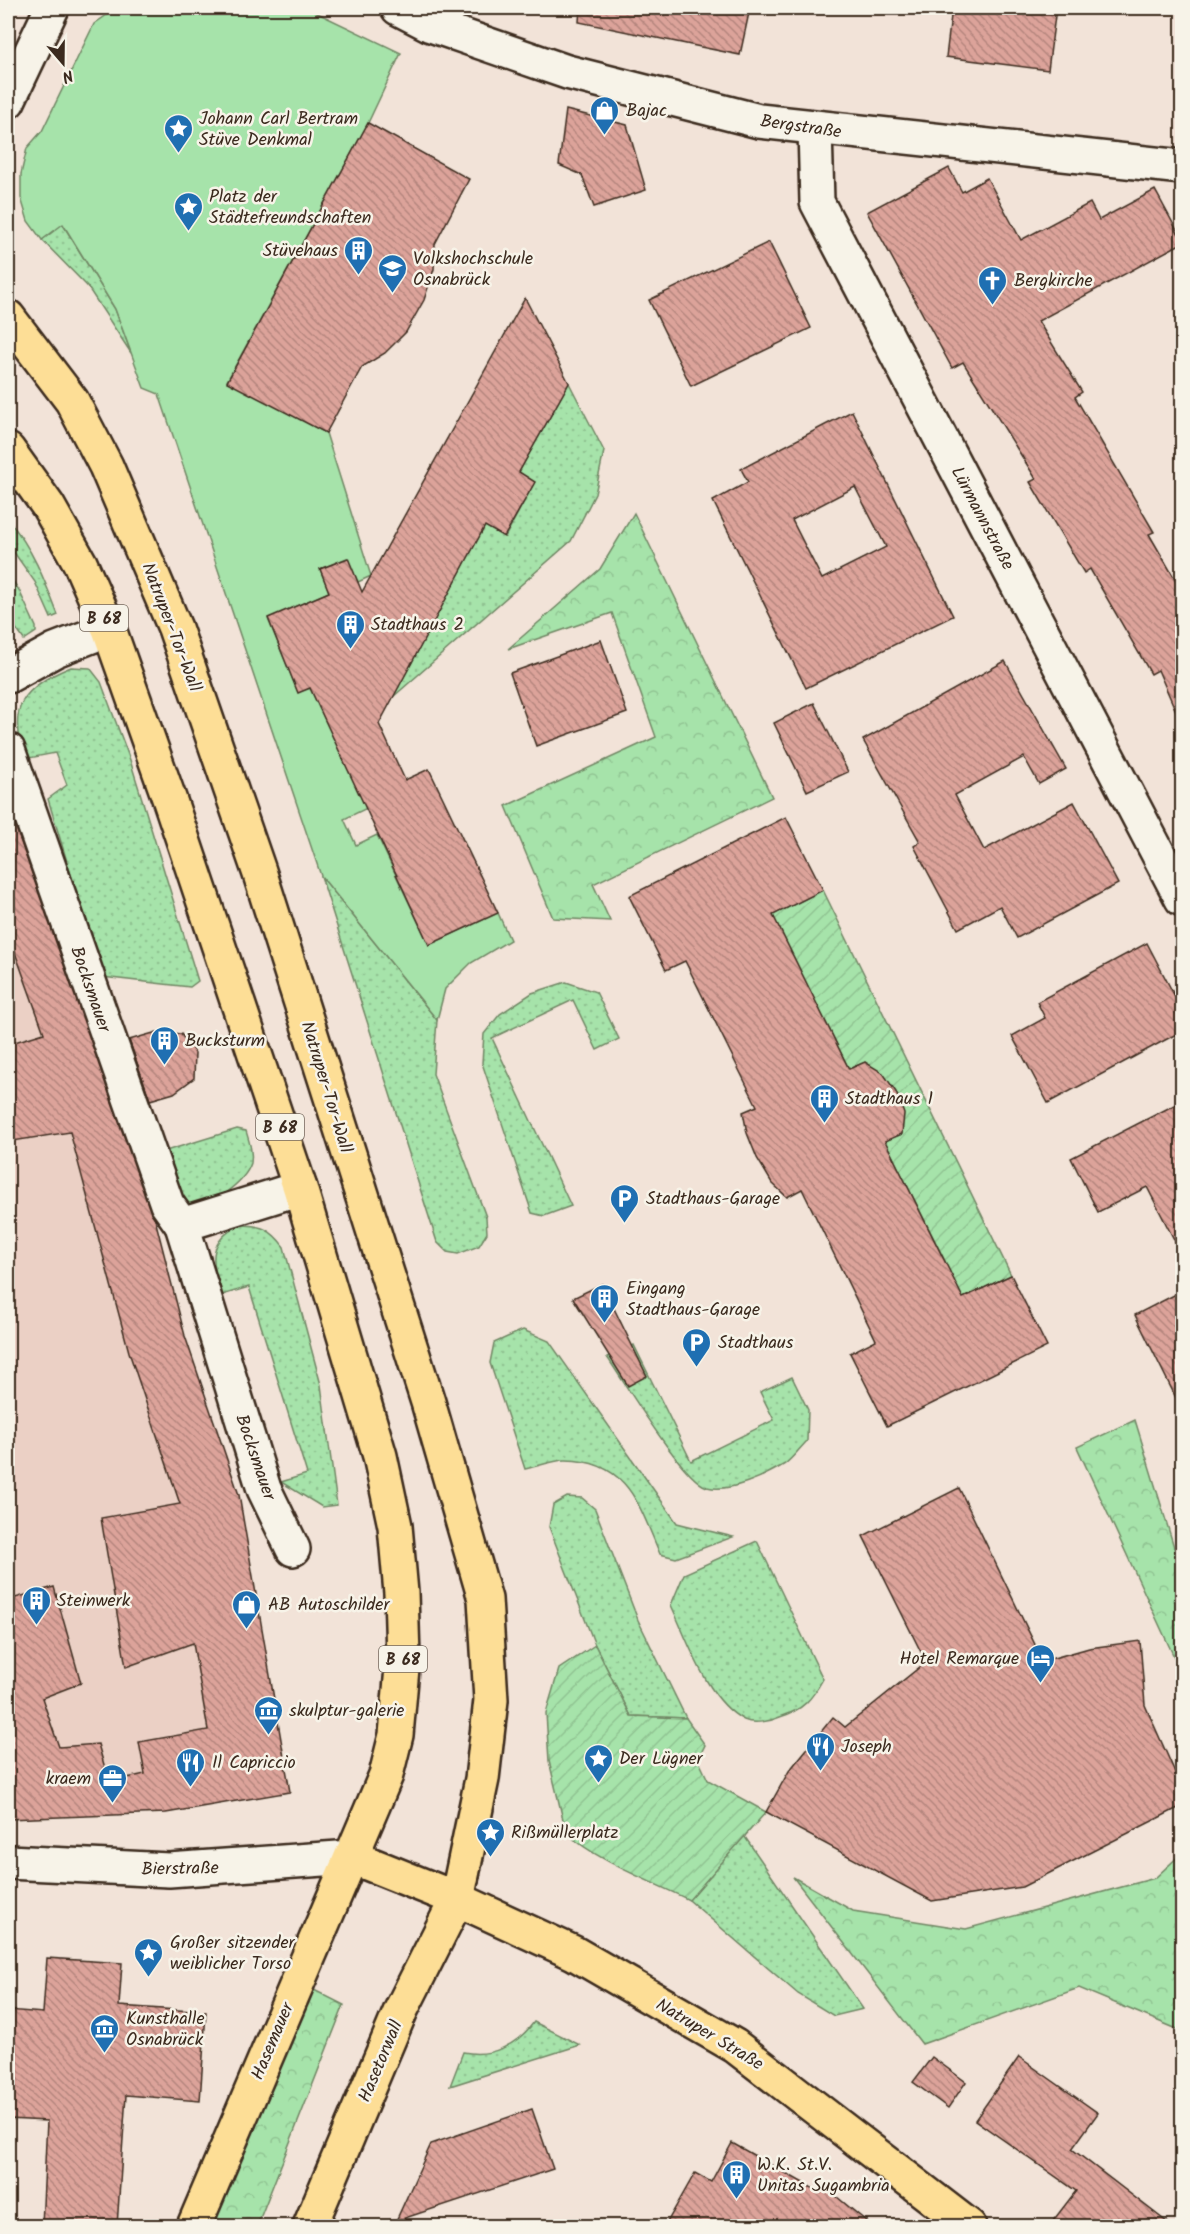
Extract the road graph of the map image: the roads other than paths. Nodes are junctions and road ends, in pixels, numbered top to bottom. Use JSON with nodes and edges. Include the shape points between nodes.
{"nodes":[{"id":1,"x":52,"y":8,"type":"edge"},
{"id":2,"x":398,"y":8,"type":"edge"},
{"id":3,"x":434,"y":16,"type":"edge"},
{"id":4,"x":8,"y":101,"type":"edge"},
{"id":5,"x":815,"y":129,"type":"junction"},
{"id":6,"x":1182,"y":167,"type":"edge"},
{"id":7,"x":8,"y":317,"type":"edge"},
{"id":8,"x":8,"y":450,"type":"edge"},
{"id":9,"x":109,"y":629,"type":"junction"},
{"id":10,"x":8,"y":676,"type":"edge"},
{"id":11,"x":8,"y":750,"type":"edge"},
{"id":12,"x":1182,"y":899,"type":"edge"},
{"id":13,"x":300,"y":1188,"type":"junction"},
{"id":14,"x":182,"y":1225,"type":"junction"},
{"id":15,"x":293,"y":1549,"type":"dead end"},
{"id":16,"x":352,"y":1857,"type":"junction"},
{"id":17,"x":8,"y":1862,"type":"edge"},
{"id":18,"x":457,"y":1899,"type":"junction"},
{"id":19,"x":194,"y":2226,"type":"edge"},
{"id":20,"x":310,"y":2226,"type":"edge"},
{"id":21,"x":969,"y":2226,"type":"edge"}],
"edges":[{"from":1,"to":4,"type":"street"},
{"from":2,"to":3,"type":"street","name":"Bergstraße"},
{"from":3,"to":5,"type":"street","name":"Bergstraße","via":[[567,72],[759,121]]},
{"from":5,"to":6,"type":"street","name":"Bergstraße"},
{"from":5,"to":12,"type":"street","name":"Lürmannstraße","via":[[817,202]]},
{"from":7,"to":18,"type":"main road","name":"Natruper-Tor-Wall","via":[[72,401],[106,466],[175,628],[259,871],[462,1515],[485,1599],[491,1700],[482,1779]]},
{"from":8,"to":9,"type":"main road","number":"B 68","via":[[64,534]]},
{"from":9,"to":10,"type":"street","via":[[55,650]]},
{"from":9,"to":13,"type":"main road","number":"B 68"},
{"from":11,"to":14,"type":"street","name":"Bocksmauer","via":[[167,1204]]},
{"from":13,"to":14,"type":"street"},
{"from":13,"to":16,"type":"main road","number":"B 68","via":[[381,1456],[395,1526],[401,1593],[403,1657],[396,1735],[386,1775]]},
{"from":14,"to":15,"type":"street","name":"Bocksmauer","via":[[264,1489]]},
{"from":16,"to":17,"type":"street","name":"Bierstraße","via":[[169,1870]]},
{"from":16,"to":18,"type":"main road"},
{"from":16,"to":19,"type":"main road","name":"Hasemauer","number":"B 68"},
{"from":18,"to":20,"type":"main road","name":"Hasetorwall","via":[[401,2010]]},
{"from":18,"to":21,"type":"main road","name":"Natruper Straße","via":[[574,1953],[735,2046]]}]}
